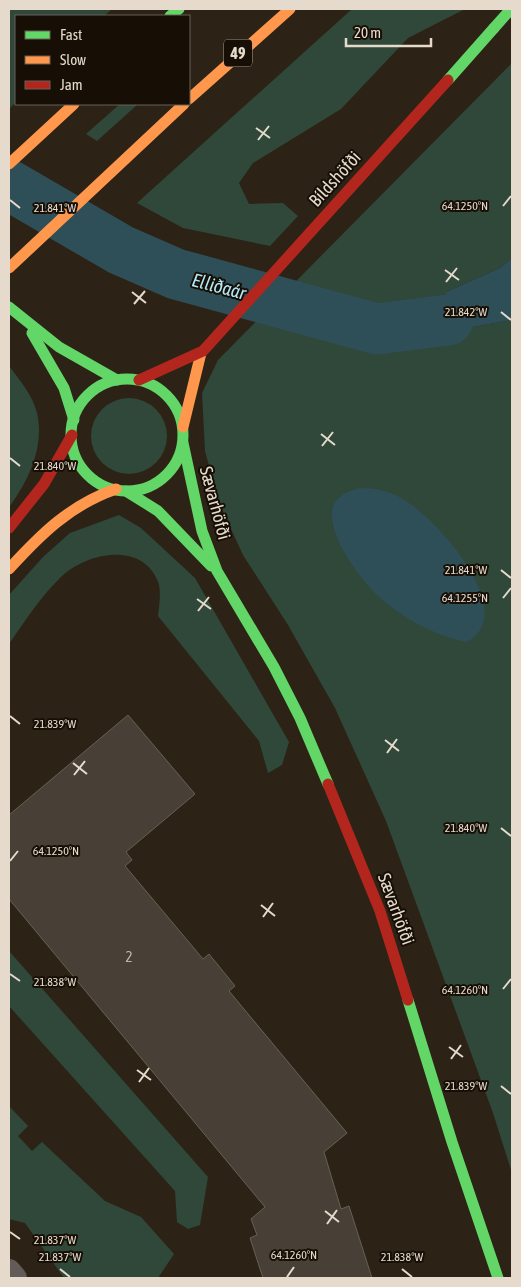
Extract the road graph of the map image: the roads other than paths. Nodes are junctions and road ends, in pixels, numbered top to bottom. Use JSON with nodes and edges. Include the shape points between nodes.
{"nodes":[{"id":1,"x":290,"y":9,"type":"edge"},
{"id":2,"x":511,"y":9,"type":"edge"},
{"id":3,"x":190,"y":98,"type":"edge"},
{"id":4,"x":73,"y":105,"type":"edge"},
{"id":5,"x":183,"y":105,"type":"edge"},
{"id":6,"x":9,"y":164,"type":"edge"},
{"id":7,"x":9,"y":268,"type":"edge"},
{"id":8,"x":9,"y":307,"type":"edge"},
{"id":9,"x":25,"y":321,"type":"junction"},
{"id":10,"x":202,"y":353,"type":"junction"},
{"id":11,"x":117,"y":380,"type":"junction"},
{"id":12,"x":138,"y":380,"type":"junction"},
{"id":13,"x":74,"y":420,"type":"junction"},
{"id":14,"x":182,"y":426,"type":"junction"},
{"id":15,"x":72,"y":435,"type":"junction"},
{"id":16,"x":183,"y":443,"type":"junction"},
{"id":17,"x":121,"y":490,"type":"junction"},
{"id":18,"x":9,"y":528,"type":"edge"},
{"id":19,"x":9,"y":569,"type":"edge"},
{"id":20,"x":216,"y":571,"type":"junction"},
{"id":21,"x":9,"y":1271,"type":"edge"},
{"id":22,"x":15,"y":1278,"type":"edge"},
{"id":23,"x":498,"y":1278,"type":"edge"}],
"edges":[{"from":1,"to":3,"type":"main road","number":"49"},
{"from":2,"to":10,"type":"main road","name":"Bíldshöfði"},
{"from":4,"to":6,"type":"main road"},
{"from":5,"to":7,"type":"main road"},
{"from":8,"to":9,"type":"main road"},
{"from":9,"to":11,"type":"main road","via":[[59,347]]},
{"from":9,"to":13,"type":"main road","via":[[64,388]]},
{"from":10,"to":12,"type":"main road","name":"Bíldshöfði"},
{"from":10,"to":14,"type":"main road","name":"Bíldshöfði"},
{"from":11,"to":12,"type":"main road","name":"Bíldshöfði"},
{"from":11,"to":13,"type":"main road","name":"Bíldshöfði","via":[[90,394],[80,405]]},
{"from":12,"to":14,"type":"main road","name":"Bíldshöfði","via":[[155,386],[168,396],[178,410]]},
{"from":13,"to":15,"type":"main road","name":"Bíldshöfði"},
{"from":14,"to":16,"type":"main road","name":"Bíldshöfði"},
{"from":15,"to":17,"type":"main road","name":"Bíldshöfði","via":[[74,450],[89,476]]},
{"from":15,"to":18,"type":"main road","name":"Bíldshöfði","via":[[56,467],[31,504]]},
{"from":16,"to":17,"type":"main road","name":"Bíldshöfði","via":[[169,472],[157,482],[142,489]]},
{"from":16,"to":20,"type":"main road","name":"Sævarhöfði","via":[[202,531]]},
{"from":17,"to":19,"type":"main road","name":"Bíldshöfði","via":[[91,496],[64,513]]},
{"from":17,"to":20,"type":"main road","name":"Sævarhöfði","via":[[158,511]]},
{"from":20,"to":23,"type":"main road","name":"Sævarhöfði","via":[[274,666],[300,718],[380,911]]},
{"from":21,"to":22,"type":"street"}]}
